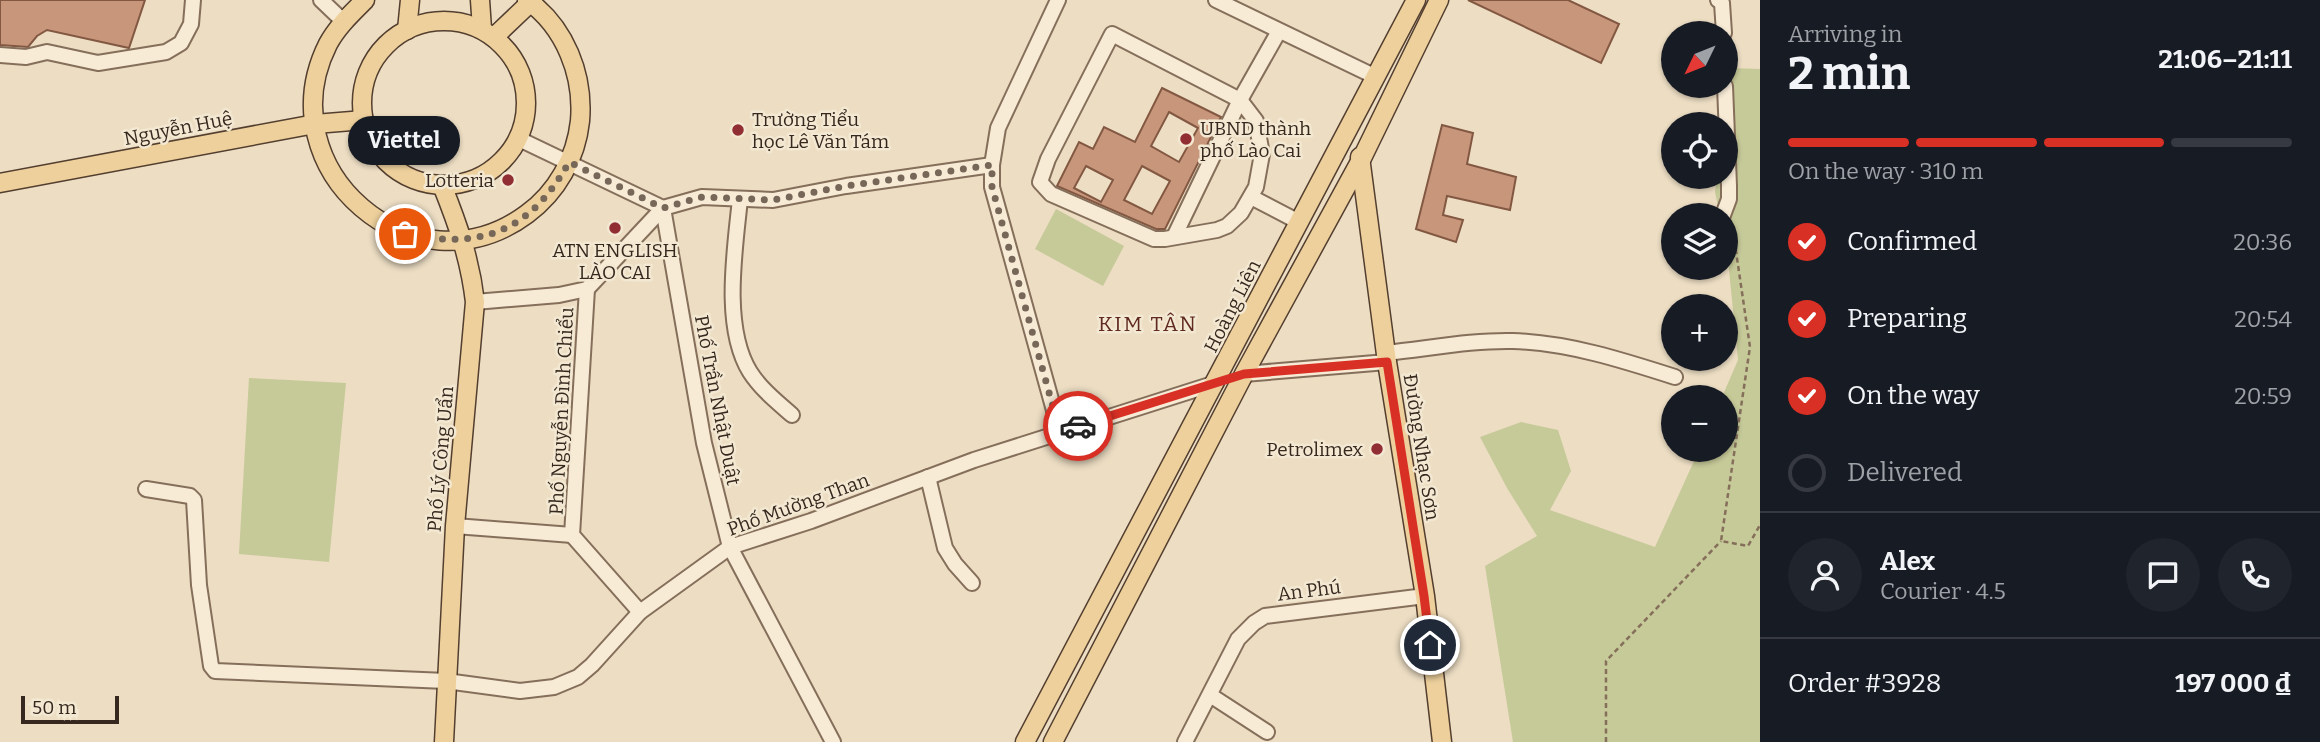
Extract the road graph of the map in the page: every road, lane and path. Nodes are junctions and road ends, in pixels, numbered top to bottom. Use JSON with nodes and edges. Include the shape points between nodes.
{"nodes":[{"id":1,"x":193,"y":0,"type":"edge"},
{"id":2,"x":321,"y":0,"type":"edge"},
{"id":3,"x":365,"y":0,"type":"edge"},
{"id":4,"x":410,"y":0,"type":"edge"},
{"id":5,"x":480,"y":0,"type":"edge"},
{"id":6,"x":1058,"y":0,"type":"edge"},
{"id":7,"x":1416,"y":0,"type":"edge"},
{"id":8,"x":1439,"y":0,"type":"edge"},
{"id":9,"x":1718,"y":0,"type":"edge"},
{"id":10,"x":530,"y":1,"type":"edge"},
{"id":11,"x":1223,"y":2,"type":"edge"},
{"id":12,"x":344,"y":21,"type":"junction"},
{"id":13,"x":1723,"y":21,"type":"edge"},
{"id":14,"x":407,"y":30,"type":"junction"},
{"id":15,"x":1279,"y":31,"type":"junction"},
{"id":16,"x":488,"y":33,"type":"junction"},
{"id":17,"x":0,"y":55,"type":"edge"},
{"id":18,"x":1376,"y":77,"type":"junction"},
{"id":19,"x":1395,"y":86,"type":"junction"},
{"id":20,"x":1725,"y":98,"type":"edge"},
{"id":21,"x":1240,"y":100,"type":"junction"},
{"id":22,"x":363,"y":120,"type":"junction"},
{"id":23,"x":315,"y":124,"type":"junction"},
{"id":24,"x":519,"y":139,"type":"junction"},
{"id":25,"x":1342,"y":141,"type":"junction"},
{"id":26,"x":1362,"y":158,"type":"junction"},
{"id":27,"x":569,"y":162,"type":"junction"},
{"id":28,"x":992,"y":165,"type":"junction"},
{"id":29,"x":0,"y":183,"type":"edge"},
{"id":30,"x":442,"y":185,"type":"junction"},
{"id":31,"x":1251,"y":197,"type":"junction"},
{"id":32,"x":740,"y":199,"type":"junction"},
{"id":33,"x":1729,"y":200,"type":"junction"},
{"id":34,"x":1728,"y":203,"type":"edge"},
{"id":35,"x":663,"y":208,"type":"junction"},
{"id":36,"x":1299,"y":222,"type":"junction"},
{"id":37,"x":1321,"y":232,"type":"junction"},
{"id":38,"x":1174,"y":237,"type":"junction"},
{"id":39,"x":464,"y":241,"type":"junction"},
{"id":40,"x":587,"y":289,"type":"junction"},
{"id":41,"x":475,"y":302,"type":"junction"},
{"id":42,"x":1386,"y":358,"type":"junction"},
{"id":43,"x":1244,"y":374,"type":"junction"},
{"id":44,"x":1675,"y":377,"type":"dead end"},
{"id":45,"x":1216,"y":383,"type":"junction"},
{"id":46,"x":792,"y":415,"type":"dead end"},
{"id":47,"x":1060,"y":432,"type":"junction"},
{"id":48,"x":928,"y":477,"type":"junction"},
{"id":49,"x":146,"y":489,"type":"dead end"},
{"id":50,"x":1760,"y":525,"type":"edge"},
{"id":51,"x":455,"y":526,"type":"junction"},
{"id":52,"x":572,"y":535,"type":"junction"},
{"id":53,"x":1721,"y":541,"type":"junction"},
{"id":54,"x":730,"y":547,"type":"junction"},
{"id":55,"x":972,"y":583,"type":"dead end"},
{"id":56,"x":1424,"y":596,"type":"junction"},
{"id":57,"x":640,"y":611,"type":"junction"},
{"id":58,"x":446,"y":681,"type":"junction"},
{"id":59,"x":1210,"y":695,"type":"junction"},
{"id":60,"x":1267,"y":732,"type":"dead end"},
{"id":61,"x":444,"y":742,"type":"edge"},
{"id":62,"x":833,"y":742,"type":"edge"},
{"id":63,"x":1025,"y":742,"type":"edge"},
{"id":64,"x":1053,"y":742,"type":"edge"},
{"id":65,"x":1185,"y":742,"type":"edge"},
{"id":66,"x":1442,"y":742,"type":"edge"},
{"id":67,"x":1606,"y":742,"type":"edge"}],
"edges":[{"from":1,"to":17,"type":"street","via":[[186,34],[166,52],[98,64],[47,52],[26,57]]},
{"from":2,"to":12,"type":"street"},
{"from":3,"to":12,"type":"main road"},
{"from":4,"to":14,"type":"main road"},
{"from":5,"to":16,"type":"main road"},
{"from":6,"to":28,"type":"street","via":[[998,128]]},
{"from":7,"to":18,"type":"main road","name":"Hoàng Liên"},
{"from":8,"to":19,"type":"main road"},
{"from":9,"to":13,"type":"street"},
{"from":10,"to":16,"type":"main road"},
{"from":10,"to":27,"type":"main road","via":[[552,23],[578,76],[578,135]]},
{"from":11,"to":15,"type":"street"},
{"from":12,"to":23,"type":"main road","via":[[318,68],[313,95]]},
{"from":14,"to":16,"type":"main road","via":[[435,20],[454,20]]},
{"from":14,"to":22,"type":"main road","via":[[383,46],[372,62],[362,100]]},
{"from":15,"to":18,"type":"street"},
{"from":15,"to":21,"type":"street"},
{"from":16,"to":24,"type":"main road","via":[[513,57],[525,84],[527,112]]},
{"from":18,"to":19,"type":"main road"},
{"from":18,"to":25,"type":"main road","name":"Hoàng Liên"},
{"from":19,"to":26,"type":"main road"},
{"from":20,"to":33,"type":"street"},
{"from":21,"to":31,"type":"street","via":[[1256,121],[1262,154]]},
{"from":21,"to":38,"type":"street"},
{"from":21,"to":38,"type":"street","via":[[1112,34],[1048,159],[1040,182],[1051,194],[1154,239]]},
{"from":22,"to":23,"type":"main road","name":"Nguyễn Huệ"},
{"from":22,"to":30,"type":"main road","via":[[371,141],[401,173]]},
{"from":23,"to":29,"type":"main road","name":"Nguyễn Huệ"},
{"from":23,"to":39,"type":"main road","via":[[321,152],[354,203],[405,234]]},
{"from":24,"to":27,"type":"street"},
{"from":24,"to":30,"type":"main road","via":[[506,159],[487,174],[465,183]]},
{"from":25,"to":26,"type":"main road"},
{"from":25,"to":36,"type":"main road","name":"Hoàng Liên"},
{"from":26,"to":37,"type":"main road"},
{"from":26,"to":42,"type":"main road","name":"Đường Nhạc Sơn"},
{"from":27,"to":35,"type":"street"},
{"from":27,"to":39,"type":"main road","via":[[538,206],[504,228]]},
{"from":28,"to":32,"type":"street","via":[[773,200]]},
{"from":28,"to":47,"type":"street","via":[[992,187]]},
{"from":30,"to":39,"type":"main road","name":"Phố Lý Công Uẩn"},
{"from":31,"to":36,"type":"street"},
{"from":31,"to":38,"type":"street","via":[[1227,226]]},
{"from":32,"to":35,"type":"street","via":[[702,197]]},
{"from":32,"to":46,"type":"street","via":[[734,266],[737,340],[748,369],[763,390]]},
{"from":33,"to":34,"type":"street"},
{"from":33,"to":53,"type":"path","via":[[1751,346]]},
{"from":35,"to":40,"type":"street"},
{"from":35,"to":54,"type":"street","name":"Phố Trần Nhật Duật","via":[[704,443]]},
{"from":36,"to":37,"type":"main road"},
{"from":36,"to":45,"type":"main road","name":"Hoàng Liên"},
{"from":37,"to":43,"type":"main road"},
{"from":39,"to":41,"type":"main road","name":"Phố Lý Công Uẩn"},
{"from":40,"to":41,"type":"street"},
{"from":40,"to":52,"type":"street","name":"Phố Nguyễn Đình Chiểu"},
{"from":41,"to":51,"type":"main road","name":"Phố Lý Công Uẩn"},
{"from":42,"to":43,"type":"street"},
{"from":42,"to":44,"type":"street","via":[[1510,341],[1573,348]]},
{"from":42,"to":56,"type":"main road","name":"Đường Nhạc Sơn"},
{"from":43,"to":45,"type":"main road"},
{"from":43,"to":64,"type":"main road"},
{"from":45,"to":47,"type":"street","name":"Phố Mường Than"},
{"from":45,"to":63,"type":"main road","name":"Hoàng Liên"},
{"from":47,"to":48,"type":"street","name":"Phố Mường Than"},
{"from":48,"to":54,"type":"street","name":"Phố Mường Than"},
{"from":48,"to":55,"type":"street","via":[[945,548]]},
{"from":49,"to":58,"type":"street","name":"Phố Mường Than","via":[[194,500],[199,585],[215,671]]},
{"from":50,"to":53,"type":"path","via":[[1748,546]]},
{"from":51,"to":52,"type":"street","name":"Phố Nguyễn Đình Chiểu"},
{"from":51,"to":58,"type":"main road","name":"Phố Lý Công Uẩn"},
{"from":52,"to":57,"type":"street","name":"Phố Nguyễn Đình Chiểu"},
{"from":53,"to":67,"type":"path","via":[[1606,661]]},
{"from":54,"to":57,"type":"street","name":"Phố Mường Than"},
{"from":54,"to":62,"type":"street","name":"Phố Trần Nhật Duật"},
{"from":56,"to":59,"type":"street","name":"An Phú","via":[[1265,616],[1238,639]]},
{"from":56,"to":66,"type":"main road","name":"Đường Nhạc Sơn"},
{"from":57,"to":58,"type":"street","name":"Phố Mường Than","via":[[593,664],[578,677],[554,687],[520,691]]},
{"from":58,"to":61,"type":"main road","name":"Phố Lý Công Uẩn"},
{"from":59,"to":60,"type":"street"},
{"from":59,"to":65,"type":"street","name":"An Phú"}]}
